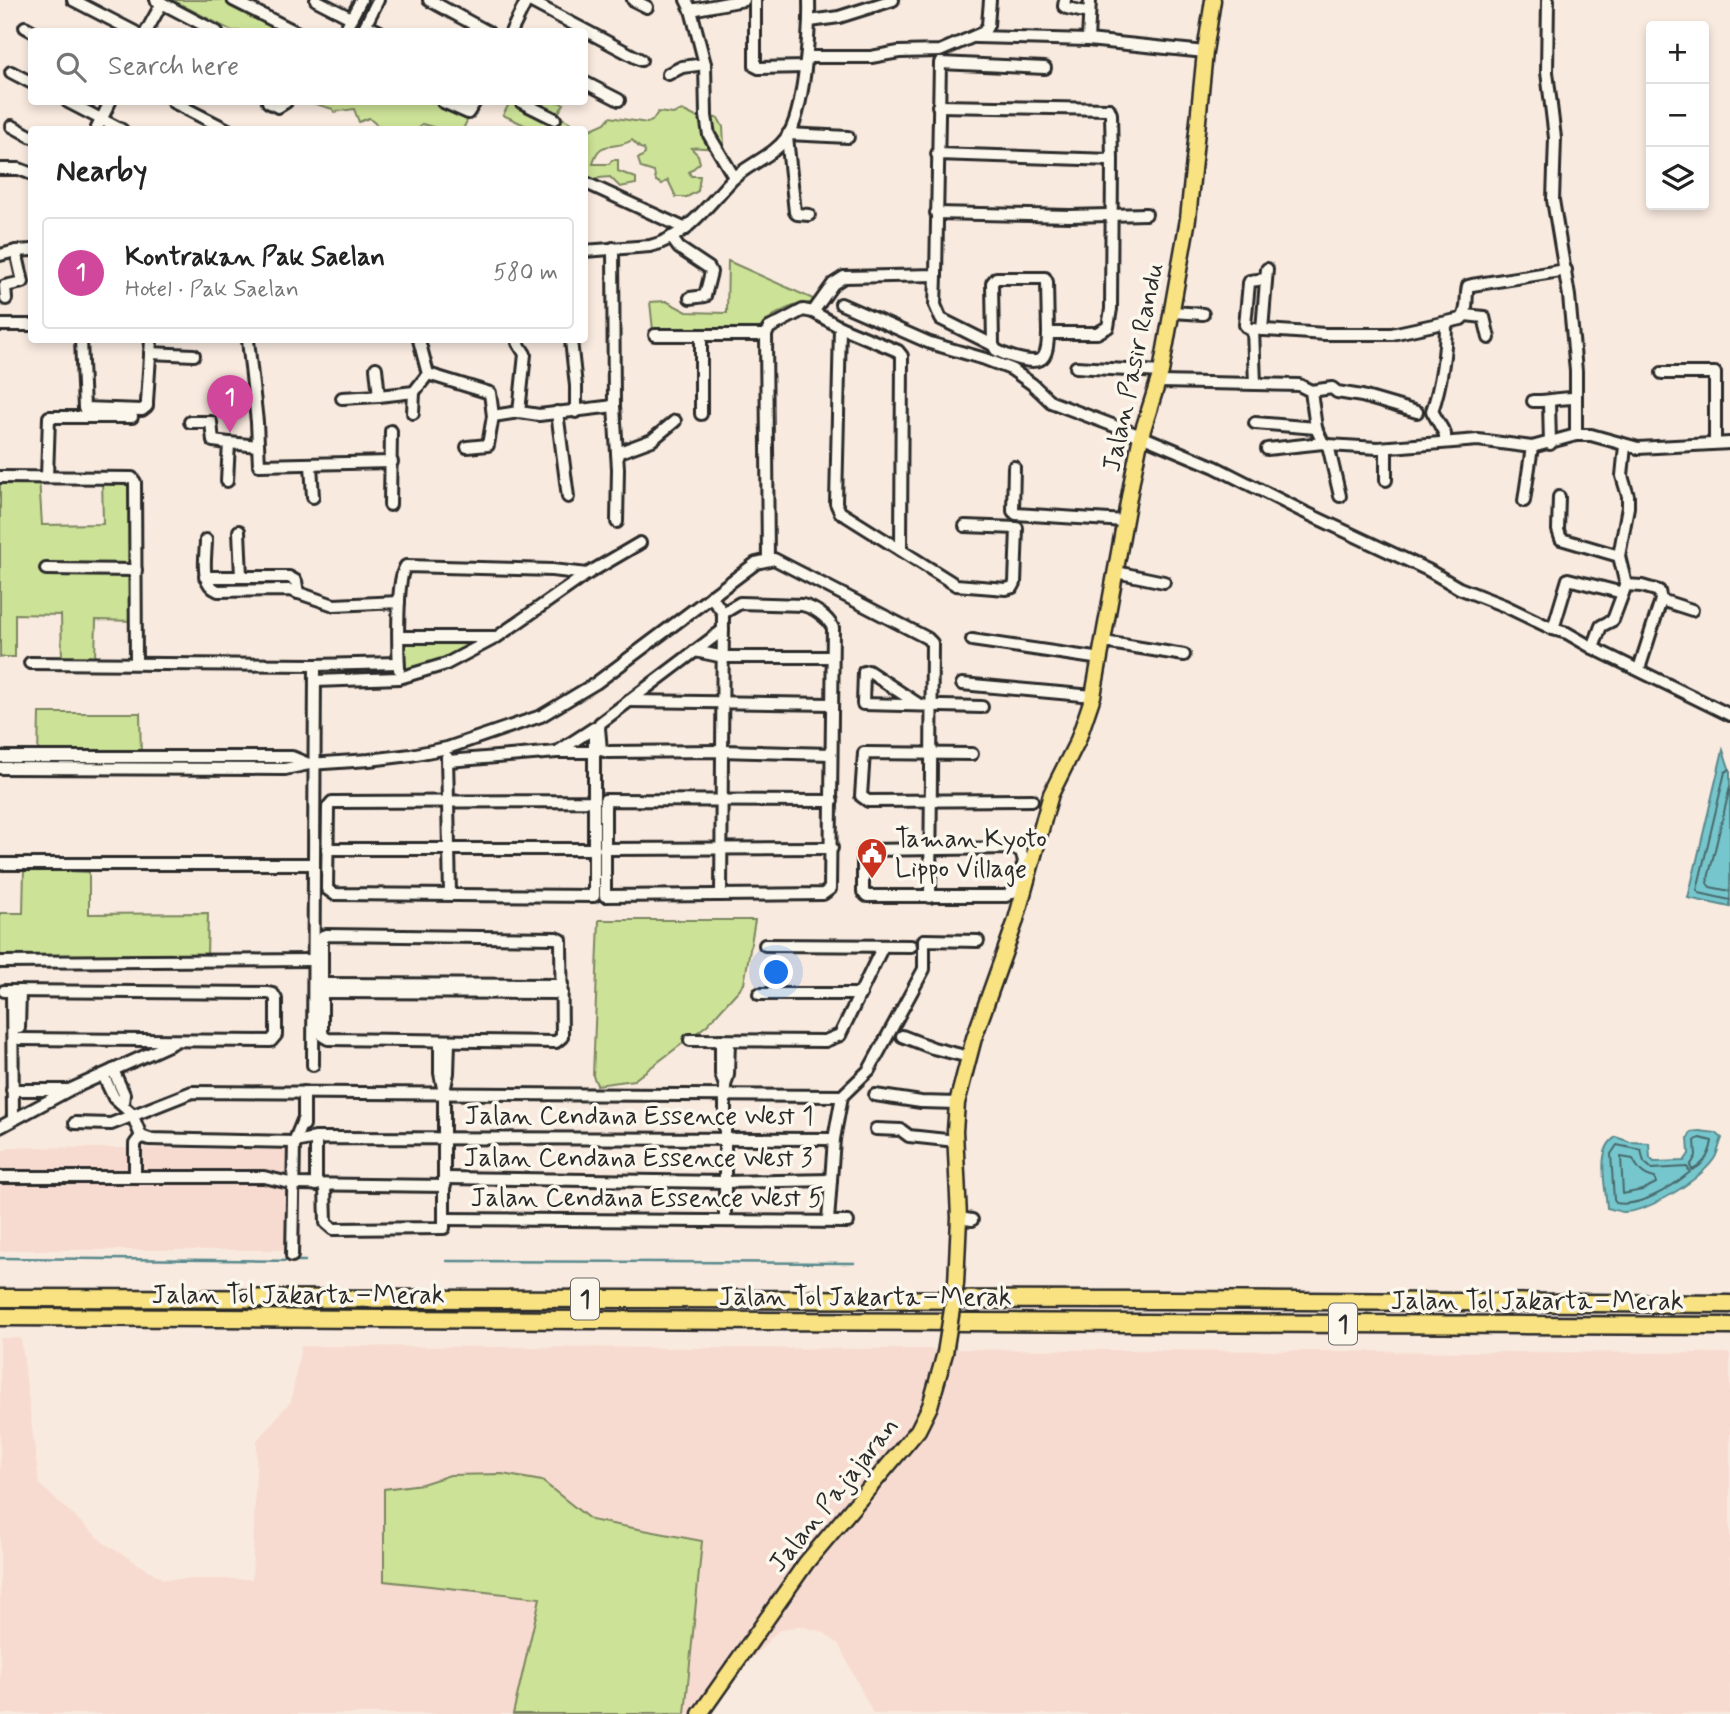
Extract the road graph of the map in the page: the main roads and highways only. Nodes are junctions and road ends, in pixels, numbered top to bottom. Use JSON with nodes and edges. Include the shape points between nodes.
{"nodes":[{"id":1,"x":1213,"y":0,"type":"edge"},
{"id":2,"x":969,"y":1057,"type":"joint"},
{"id":3,"x":0,"y":1297,"type":"edge"},
{"id":4,"x":1730,"y":1304,"type":"edge"},
{"id":5,"x":0,"y":1317,"type":"edge"},
{"id":6,"x":1730,"y":1326,"type":"edge"},
{"id":7,"x":700,"y":1714,"type":"edge"}],
"edges":[{"from":1,"to":2,"type":"main road","name":"Jalan Pasir Randu","via":[[1188,219],[1172,312],[1160,377],[1141,436],[1093,696],[1078,740],[1051,794],[1015,923]]},
{"from":2,"to":7,"type":"main road","name":"Jalan Pajajaran","bridge":true,"via":[[957,1103],[956,1141],[966,1219],[945,1353],[930,1406],[918,1430],[806,1563]]},
{"from":3,"to":4,"type":"highway","name":"Jalan Tol Jakarta–Merak","number":"1"},
{"from":5,"to":6,"type":"highway","name":"Jalan Tol Jakarta–Merak","number":"1"}]}
